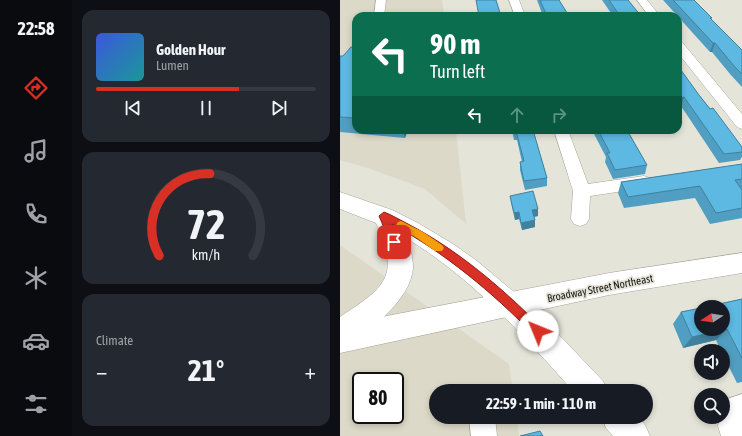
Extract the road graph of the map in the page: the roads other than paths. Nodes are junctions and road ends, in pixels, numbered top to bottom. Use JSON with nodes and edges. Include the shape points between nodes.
{"nodes":[{"id":1,"x":381,"y":0,"type":"edge"},
{"id":2,"x":514,"y":0,"type":"edge"},
{"id":3,"x":642,"y":0,"type":"edge"},
{"id":4,"x":380,"y":12,"type":"edge"},
{"id":5,"x":518,"y":12,"type":"edge"},
{"id":6,"x":652,"y":12,"type":"edge"},
{"id":7,"x":682,"y":49,"type":"edge"},
{"id":8,"x":742,"y":124,"type":"edge"},
{"id":9,"x":562,"y":134,"type":"edge"},
{"id":10,"x":658,"y":180,"type":"edge"},
{"id":11,"x":582,"y":191,"type":"junction"},
{"id":12,"x":340,"y":200,"type":"edge"},
{"id":13,"x":384,"y":216,"type":"junction"},
{"id":14,"x":580,"y":219,"type":"dead end"},
{"id":15,"x":742,"y":263,"type":"edge"},
{"id":16,"x":512,"y":305,"type":"junction"},
{"id":17,"x":340,"y":333,"type":"edge"},
{"id":18,"x":340,"y":339,"type":"edge"},
{"id":19,"x":587,"y":384,"type":"edge"},
{"id":20,"x":742,"y":406,"type":"edge"},
{"id":21,"x":483,"y":424,"type":"edge"},
{"id":22,"x":623,"y":424,"type":"edge"},
{"id":23,"x":484,"y":436,"type":"edge"},
{"id":24,"x":634,"y":436,"type":"edge"},
{"id":25,"x":734,"y":436,"type":"edge"}],
"edges":[{"from":1,"to":4,"type":"street"},
{"from":2,"to":5,"type":"street"},
{"from":3,"to":6,"type":"street"},
{"from":7,"to":8,"type":"street"},
{"from":9,"to":11,"type":"street"},
{"from":10,"to":11,"type":"street"},
{"from":11,"to":14,"type":"street"},
{"from":12,"to":13,"type":"main road"},
{"from":13,"to":16,"type":"main road","via":[[420,235],[461,263]]},
{"from":13,"to":17,"type":"main road","via":[[400,254],[398,280],[387,297]]},
{"from":15,"to":16,"type":"main road","name":"Broadway Street Northeast","via":[[609,284]]},
{"from":16,"to":18,"type":"main road","name":"Broadway Street Northeast"},
{"from":16,"to":19,"type":"main road"},
{"from":20,"to":25,"type":"street","via":[[736,408],[732,416],[731,431]]},
{"from":21,"to":23,"type":"street"},
{"from":22,"to":24,"type":"main road"}]}
